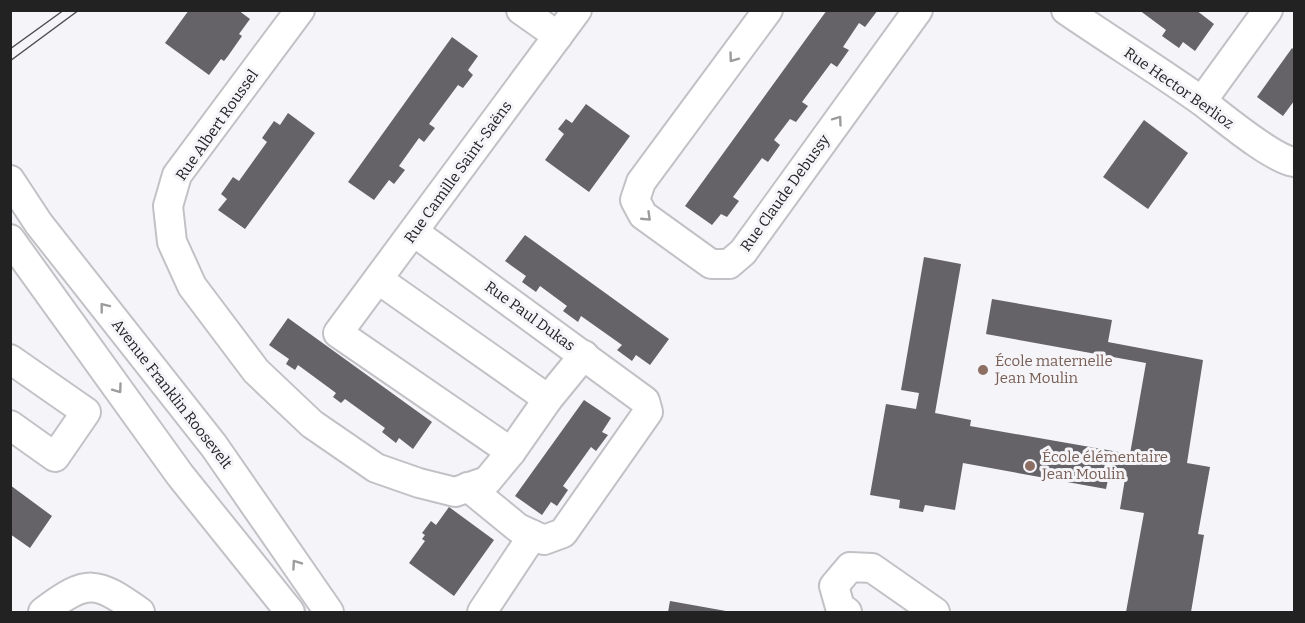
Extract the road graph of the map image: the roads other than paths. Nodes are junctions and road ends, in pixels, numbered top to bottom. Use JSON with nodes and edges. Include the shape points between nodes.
{"nodes":[{"id":1,"x":300,"y":10,"type":"edge"},
{"id":2,"x":521,"y":10,"type":"edge"},
{"id":3,"x":577,"y":10,"type":"edge"},
{"id":4,"x":768,"y":10,"type":"edge"},
{"id":5,"x":918,"y":10,"type":"edge"},
{"id":6,"x":1066,"y":10,"type":"edge"},
{"id":7,"x":1268,"y":10,"type":"edge"},
{"id":8,"x":558,"y":36,"type":"junction"},
{"id":9,"x":1202,"y":102,"type":"junction"},
{"id":10,"x":1294,"y":162,"type":"edge"},
{"id":11,"x":10,"y":180,"type":"edge"},
{"id":12,"x":414,"y":232,"type":"junction"},
{"id":13,"x":10,"y":239,"type":"edge"},
{"id":14,"x":379,"y":280,"type":"junction"},
{"id":15,"x":585,"y":355,"type":"junction"},
{"id":16,"x":10,"y":359,"type":"edge"},
{"id":17,"x":548,"y":399,"type":"junction"},
{"id":18,"x":10,"y":425,"type":"edge"},
{"id":19,"x":511,"y":452,"type":"junction"},
{"id":20,"x":468,"y":487,"type":"junction"},
{"id":21,"x":533,"y":535,"type":"junction"},
{"id":22,"x":43,"y":612,"type":"edge"},
{"id":23,"x":140,"y":612,"type":"edge"},
{"id":24,"x":290,"y":612,"type":"edge"},
{"id":25,"x":329,"y":612,"type":"edge"},
{"id":26,"x":482,"y":612,"type":"edge"},
{"id":27,"x":848,"y":612,"type":"edge"},
{"id":28,"x":935,"y":612,"type":"edge"}],
"edges":[{"from":1,"to":20,"type":"street","name":"Rue Albert Roussel","via":[[177,175],[168,206],[172,242],[192,286],[256,371],[312,424],[376,468],[456,492]]},
{"from":2,"to":8,"type":"street"},
{"from":3,"to":8,"type":"street","name":"Rue Camille Saint-Saëns"},
{"from":4,"to":5,"type":"street","name":"Rue Claude Debussy","one_way":true,"via":[[641,182],[635,200],[643,215],[711,264],[729,264],[743,252]]},
{"from":6,"to":9,"type":"street","name":"Rue Hector Berlioz"},
{"from":7,"to":9,"type":"street"},
{"from":8,"to":12,"type":"street","name":"Rue Camille Saint-Saëns"},
{"from":9,"to":10,"type":"street","name":"Rue Hector Berlioz","via":[[1262,145]]},
{"from":25,"to":11,"type":"street","name":"Avenue Franklin Roosevelt","one_way":true,"via":[[214,446],[39,224]]},
{"from":12,"to":14,"type":"street","name":"Rue Camille Saint-Saëns"},
{"from":12,"to":15,"type":"street","name":"Rue Paul Dukas"},
{"from":13,"to":24,"type":"street","one_way":true,"via":[[180,475]]},
{"from":14,"to":17,"type":"street"},
{"from":14,"to":19,"type":"street","name":"Rue Camille Saint-Saëns","via":[[338,333]]},
{"from":15,"to":17,"type":"street"},
{"from":15,"to":21,"type":"street","name":"Rue Paul Dukas","via":[[645,401],[648,412],[563,533],[544,540]]},
{"from":16,"to":18,"type":"street","via":[[86,412],[55,457]]},
{"from":17,"to":19,"type":"street"},
{"from":19,"to":20,"type":"street","via":[[487,480]]},
{"from":20,"to":21,"type":"street","via":[[518,528]]},
{"from":21,"to":26,"type":"street"},
{"from":22,"to":23,"type":"street","via":[[64,596],[100,587]]},
{"from":27,"to":28,"type":"street","via":[[840,607],[834,586],[850,567],[872,567]]}]}
